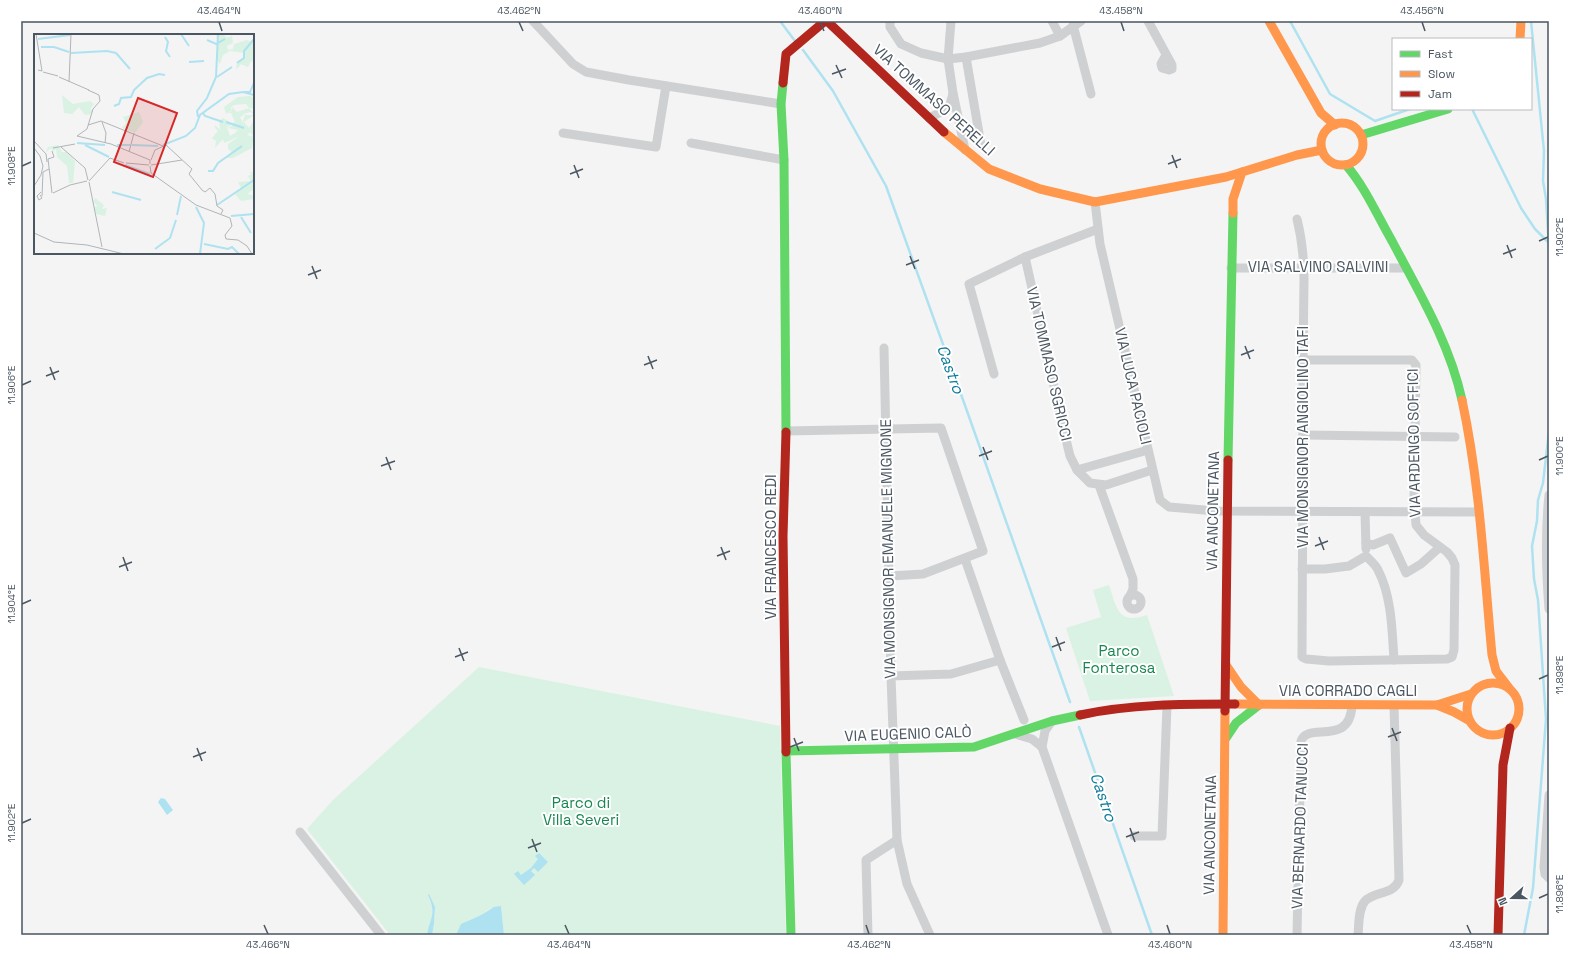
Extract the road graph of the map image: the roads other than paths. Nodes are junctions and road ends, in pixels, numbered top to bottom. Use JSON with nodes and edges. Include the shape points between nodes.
{"nodes":[{"id":1,"x":533,"y":21,"type":"edge"},
{"id":2,"x":826,"y":21,"type":"edge"},
{"id":3,"x":890,"y":21,"type":"edge"},
{"id":4,"x":951,"y":21,"type":"edge"},
{"id":5,"x":1052,"y":21,"type":"edge"},
{"id":6,"x":1148,"y":21,"type":"edge"},
{"id":7,"x":1270,"y":21,"type":"edge"},
{"id":8,"x":1521,"y":21,"type":"edge"},
{"id":9,"x":1077,"y":23,"type":"edge"},
{"id":10,"x":1060,"y":36,"type":"junction"},
{"id":11,"x":1520,"y":38,"type":"edge"},
{"id":12,"x":1166,"y":55,"type":"dead end"},
{"id":13,"x":966,"y":57,"type":"junction"},
{"id":14,"x":948,"y":59,"type":"junction"},
{"id":15,"x":666,"y":86,"type":"junction"},
{"id":16,"x":953,"y":92,"type":"junction"},
{"id":17,"x":1091,"y":94,"type":"dead end"},
{"id":18,"x":781,"y":104,"type":"junction"},
{"id":19,"x":1445,"y":110,"type":"edge"},
{"id":20,"x":944,"y":112,"type":"junction"},
{"id":21,"x":1321,"y":113,"type":"junction"},
{"id":22,"x":929,"y":118,"type":"junction"},
{"id":23,"x":959,"y":119,"type":"junction"},
{"id":24,"x":1335,"y":125,"type":"junction"},
{"id":25,"x":944,"y":132,"type":"junction"},
{"id":26,"x":563,"y":133,"type":"dead end"},
{"id":27,"x":1324,"y":134,"type":"junction"},
{"id":28,"x":1361,"y":135,"type":"junction"},
{"id":29,"x":691,"y":143,"type":"dead end"},
{"id":30,"x":981,"y":144,"type":"dead end"},
{"id":31,"x":965,"y":150,"type":"junction"},
{"id":32,"x":1322,"y":150,"type":"junction"},
{"id":33,"x":784,"y":160,"type":"junction"},
{"id":34,"x":1355,"y":161,"type":"junction"},
{"id":35,"x":1346,"y":165,"type":"junction"},
{"id":36,"x":1242,"y":172,"type":"junction"},
{"id":37,"x":1358,"y":179,"type":"junction"},
{"id":38,"x":1095,"y":202,"type":"junction"},
{"id":39,"x":1297,"y":219,"type":"dead end"},
{"id":40,"x":1098,"y":229,"type":"junction"},
{"id":41,"x":1025,"y":257,"type":"junction"},
{"id":42,"x":1231,"y":268,"type":"junction"},
{"id":43,"x":1304,"y":268,"type":"junction"},
{"id":44,"x":1406,"y":268,"type":"junction"},
{"id":45,"x":884,"y":348,"type":"dead end"},
{"id":46,"x":1304,"y":360,"type":"junction"},
{"id":47,"x":994,"y":374,"type":"dead end"},
{"id":48,"x":886,"y":428,"type":"junction"},
{"id":49,"x":786,"y":431,"type":"junction"},
{"id":50,"x":1303,"y":435,"type":"junction"},
{"id":51,"x":1416,"y":436,"type":"junction"},
{"id":52,"x":1455,"y":437,"type":"dead end"},
{"id":53,"x":1148,"y":450,"type":"junction"},
{"id":54,"x":1077,"y":470,"type":"junction"},
{"id":55,"x":1152,"y":470,"type":"junction"},
{"id":56,"x":1099,"y":485,"type":"junction"},
{"id":57,"x":1549,"y":497,"type":"edge"},
{"id":58,"x":1227,"y":511,"type":"junction"},
{"id":59,"x":1303,"y":511,"type":"junction"},
{"id":60,"x":1365,"y":512,"type":"junction"},
{"id":61,"x":1414,"y":512,"type":"junction"},
{"id":62,"x":1478,"y":512,"type":"junction"},
{"id":63,"x":1366,"y":543,"type":"junction"},
{"id":64,"x":1440,"y":547,"type":"junction"},
{"id":65,"x":1366,"y":556,"type":"junction"},
{"id":66,"x":965,"y":559,"type":"junction"},
{"id":67,"x":1302,"y":569,"type":"junction"},
{"id":68,"x":890,"y":576,"type":"junction"},
{"id":69,"x":1133,"y":578,"type":"junction"},
{"id":70,"x":1130,"y":596,"type":"junction"},
{"id":71,"x":1140,"y":598,"type":"junction"},
{"id":72,"x":1549,"y":609,"type":"edge"},
{"id":73,"x":1492,"y":655,"type":"junction"},
{"id":74,"x":1302,"y":657,"type":"joint"},
{"id":75,"x":1000,"y":660,"type":"junction"},
{"id":76,"x":1394,"y":660,"type":"junction"},
{"id":77,"x":1225,"y":663,"type":"junction"},
{"id":78,"x":891,"y":676,"type":"junction"},
{"id":79,"x":1508,"y":688,"type":"junction"},
{"id":80,"x":1474,"y":691,"type":"junction"},
{"id":81,"x":1225,"y":704,"type":"junction"},
{"id":82,"x":1259,"y":705,"type":"junction"},
{"id":83,"x":1352,"y":705,"type":"junction"},
{"id":84,"x":1437,"y":705,"type":"junction"},
{"id":85,"x":1167,"y":706,"type":"junction"},
{"id":86,"x":1394,"y":706,"type":"junction"},
{"id":87,"x":1024,"y":720,"type":"dead end"},
{"id":88,"x":1052,"y":721,"type":"junction"},
{"id":89,"x":1470,"y":721,"type":"junction"},
{"id":90,"x":1510,"y":728,"type":"junction"},
{"id":91,"x":1015,"y":734,"type":"junction"},
{"id":92,"x":1225,"y":740,"type":"junction"},
{"id":93,"x":1495,"y":741,"type":"junction"},
{"id":94,"x":1042,"y":747,"type":"junction"},
{"id":95,"x":893,"y":750,"type":"junction"},
{"id":96,"x":786,"y":751,"type":"junction"},
{"id":97,"x":1503,"y":765,"type":"junction"},
{"id":98,"x":1549,"y":795,"type":"edge"},
{"id":99,"x":300,"y":832,"type":"dead end"},
{"id":100,"x":1134,"y":836,"type":"dead end"},
{"id":101,"x":896,"y":840,"type":"junction"},
{"id":102,"x":1549,"y":878,"type":"edge"},
{"id":103,"x":381,"y":935,"type":"edge"},
{"id":104,"x":791,"y":935,"type":"edge"},
{"id":105,"x":868,"y":935,"type":"edge"},
{"id":106,"x":930,"y":935,"type":"edge"},
{"id":107,"x":1108,"y":935,"type":"edge"},
{"id":108,"x":1223,"y":935,"type":"edge"},
{"id":109,"x":1298,"y":935,"type":"edge"},
{"id":110,"x":1358,"y":935,"type":"edge"},
{"id":111,"x":1498,"y":935,"type":"edge"}],
"edges":[{"from":1,"to":15,"type":"street","via":[[573,64],[586,72]]},
{"from":2,"to":18,"type":"main road","name":"VIA FRANCESCO REDI","via":[[786,54]]},
{"from":2,"to":22,"type":"main road","name":"VIA TOMMASO PERELLI"},
{"from":3,"to":14,"type":"street","via":[[890,27],[901,44],[921,53]]},
{"from":4,"to":14,"type":"street"},
{"from":5,"to":10,"type":"street"},
{"from":6,"to":12,"type":"street"},
{"from":7,"to":21,"type":"main road"},
{"from":8,"to":11,"type":"main road"},
{"from":9,"to":10,"type":"street"},
{"from":9,"to":17,"type":"street"},
{"from":10,"to":13,"type":"street","via":[[1040,43]]},
{"from":13,"to":14,"type":"street"},
{"from":13,"to":30,"type":"street"},
{"from":14,"to":16,"type":"street"},
{"from":15,"to":18,"type":"street"},
{"from":15,"to":26,"type":"street","via":[[656,147]]},
{"from":16,"to":20,"type":"street","via":[[949,108]]},
{"from":16,"to":23,"type":"street"},
{"from":18,"to":33,"type":"main road","name":"VIA FRANCESCO REDI"},
{"from":19,"to":28,"type":"main road"},
{"from":20,"to":22,"type":"street"},
{"from":20,"to":25,"type":"street"},
{"from":21,"to":24,"type":"main road"},
{"from":21,"to":27,"type":"main road"},
{"from":22,"to":25,"type":"main road","name":"VIA TOMMASO PERELLI"},
{"from":23,"to":25,"type":"street"},
{"from":23,"to":31,"type":"street"},
{"from":24,"to":27,"type":"main road"},
{"from":24,"to":28,"type":"main road","via":[[1353,126]]},
{"from":25,"to":31,"type":"main road","name":"VIA TOMMASO PERELLI"},
{"from":27,"to":32,"type":"main road"},
{"from":28,"to":34,"type":"main road","via":[[1363,149]]},
{"from":29,"to":33,"type":"street"},
{"from":31,"to":38,"type":"main road","name":"VIA TOMMASO PERELLI","via":[[989,168],[1032,186]]},
{"from":32,"to":35,"type":"main road","via":[[1334,164]]},
{"from":32,"to":36,"type":"main road"},
{"from":33,"to":49,"type":"main road","name":"VIA FRANCESCO REDI"},
{"from":34,"to":35,"type":"main road"},
{"from":34,"to":37,"type":"main road"},
{"from":35,"to":37,"type":"main road"},
{"from":36,"to":38,"type":"main road","name":"VIA TOMMASO PERELLI"},
{"from":36,"to":42,"type":"main road","name":"VIA ANCONETANA","via":[[1233,199]]},
{"from":37,"to":44,"type":"main road"},
{"from":38,"to":40,"type":"street","name":"VIA LUCA PACIOLI"},
{"from":39,"to":43,"type":"street","name":"VIA MONSIGNOR ANGIOLINO TAFI"},
{"from":40,"to":41,"type":"street"},
{"from":40,"to":53,"type":"street","name":"VIA LUCA PACIOLI"},
{"from":41,"to":47,"type":"street","via":[[969,284]]},
{"from":41,"to":54,"type":"street","name":"VIA TOMMASO SGRICCI","via":[[1065,437]]},
{"from":42,"to":43,"type":"street","name":"VIA SALVINO SALVINI"},
{"from":42,"to":58,"type":"main road","name":"VIA ANCONETANA"},
{"from":43,"to":44,"type":"street","name":"VIA SALVINO SALVINI"},
{"from":43,"to":46,"type":"street","name":"VIA MONSIGNOR ANGIOLINO TAFI"},
{"from":44,"to":62,"type":"main road","via":[[1444,343],[1459,386],[1468,426]]},
{"from":45,"to":48,"type":"street","name":"VIA MONSIGNOR EMANUELE MIGNONE"},
{"from":46,"to":50,"type":"street","name":"VIA MONSIGNOR ANGIOLINO TAFI"},
{"from":46,"to":51,"type":"street","name":"VIA ARDENGO SOFFICI","via":[[1412,360],[1416,365]]},
{"from":48,"to":49,"type":"street"},
{"from":48,"to":66,"type":"street","via":[[941,428],[983,551]]},
{"from":48,"to":68,"type":"street","name":"VIA MONSIGNOR EMANUELE MIGNONE"},
{"from":49,"to":96,"type":"main road","name":"VIA FRANCESCO REDI"},
{"from":50,"to":51,"type":"street"},
{"from":50,"to":59,"type":"street","name":"VIA MONSIGNOR ANGIOLINO TAFI"},
{"from":51,"to":52,"type":"street"},
{"from":51,"to":61,"type":"street","name":"VIA ARDENGO SOFFICI"},
{"from":53,"to":54,"type":"street"},
{"from":53,"to":55,"type":"street","name":"VIA LUCA PACIOLI"},
{"from":54,"to":56,"type":"street","name":"VIA TOMMASO SGRICCI","via":[[1090,483]]},
{"from":55,"to":56,"type":"street"},
{"from":55,"to":58,"type":"street","name":"VIA LUCA PACIOLI","via":[[1160,500],[1169,508]]},
{"from":56,"to":69,"type":"street"},
{"from":57,"to":72,"type":"street","via":[[1546,568]]},
{"from":58,"to":59,"type":"street","name":"VIA LUCA PACIOLI"},
{"from":58,"to":77,"type":"main road","name":"VIA ANCONETANA"},
{"from":59,"to":60,"type":"street","name":"VIA LUCA PACIOLI"},
{"from":59,"to":67,"type":"street","name":"VIA MONSIGNOR ANGIOLINO TAFI"},
{"from":60,"to":61,"type":"street","name":"VIA LUCA PACIOLI"},
{"from":60,"to":63,"type":"street"},
{"from":61,"to":62,"type":"street","name":"VIA LUCA PACIOLI"},
{"from":61,"to":64,"type":"street","name":"VIA ARDENGO SOFFICI","via":[[1417,528]]},
{"from":62,"to":73,"type":"main road"},
{"from":63,"to":64,"type":"street","via":[[1373,545],[1390,538],[1406,573],[1422,564]]},
{"from":63,"to":65,"type":"street"},
{"from":64,"to":76,"type":"street","name":"VIA ARDENGO SOFFICI","via":[[1452,558],[1455,565],[1452,657]]},
{"from":65,"to":67,"type":"street","via":[[1349,566]]},
{"from":65,"to":76,"type":"street","via":[[1378,569],[1385,588],[1392,621]]},
{"from":66,"to":68,"type":"street","via":[[923,574]]},
{"from":66,"to":75,"type":"street"},
{"from":67,"to":74,"type":"street","name":"VIA MONSIGNOR ANGIOLINO TAFI"},
{"from":68,"to":78,"type":"street","name":"VIA MONSIGNOR EMANUELE MIGNONE"},
{"from":69,"to":70,"type":"street"},
{"from":69,"to":71,"type":"street"},
{"from":70,"to":71,"type":"street"},
{"from":70,"to":71,"type":"street","via":[[1127,604],[1132,609],[1141,606]]},
{"from":73,"to":79,"type":"main road","via":[[1496,671]]},
{"from":73,"to":80,"type":"main road","via":[[1491,663]]},
{"from":74,"to":76,"type":"street","name":"VIA ARDENGO SOFFICI","via":[[1329,661]]},
{"from":75,"to":78,"type":"street","via":[[951,674]]},
{"from":75,"to":87,"type":"street"},
{"from":77,"to":81,"type":"main road","name":"VIA ANCONETANA"},
{"from":77,"to":82,"type":"main road","name":"VIA CORRADO CAGLI","via":[[1234,680]]},
{"from":78,"to":95,"type":"street","name":"VIA MONSIGNOR EMANUELE MIGNONE"},
{"from":79,"to":80,"type":"main road","via":[[1492,682]]},
{"from":79,"to":90,"type":"main road","via":[[1514,693],[1519,708],[1515,722]]},
{"from":80,"to":84,"type":"main road"},
{"from":80,"to":89,"type":"main road","via":[[1466,707]]},
{"from":81,"to":82,"type":"main road","name":"VIA CORRADO CAGLI"},
{"from":81,"to":85,"type":"main road","name":"VIA CORRADO CAGLI"},
{"from":81,"to":92,"type":"main road","name":"VIA ANCONETANA"},
{"from":82,"to":83,"type":"main road","name":"VIA CORRADO CAGLI"},
{"from":82,"to":92,"type":"main road","name":"VIA CORRADO CAGLI","via":[[1231,727]]},
{"from":83,"to":86,"type":"main road","name":"VIA CORRADO CAGLI"},
{"from":83,"to":109,"type":"street","name":"VIA BERNARDO TANUCCI","via":[[1352,714],[1343,727],[1332,733],[1306,734],[1300,741]]},
{"from":84,"to":86,"type":"main road","name":"VIA CORRADO CAGLI"},
{"from":84,"to":89,"type":"main road","via":[[1452,709]]},
{"from":85,"to":88,"type":"main road","name":"VIA EUGENIO CALÒ","via":[[1106,709]]},
{"from":85,"to":100,"type":"street","via":[[1162,836]]},
{"from":86,"to":110,"type":"street","via":[[1399,880],[1392,889],[1365,901]]},
{"from":88,"to":91,"type":"main road","name":"VIA EUGENIO CALÒ"},
{"from":88,"to":94,"type":"street","via":[[1045,731]]},
{"from":89,"to":93,"type":"main road","via":[[1479,731]]},
{"from":90,"to":93,"type":"main road"},
{"from":90,"to":97,"type":"main road"},
{"from":91,"to":94,"type":"street","via":[[1032,739]]},
{"from":91,"to":95,"type":"main road","name":"VIA EUGENIO CALÒ","via":[[974,747]]},
{"from":92,"to":108,"type":"main road","name":"VIA ANCONETANA"},
{"from":93,"to":97,"type":"main road"},
{"from":94,"to":107,"type":"street"},
{"from":95,"to":96,"type":"main road","name":"VIA EUGENIO CALÒ"},
{"from":95,"to":101,"type":"street","name":"VIA MONSIGNOR EMANUELE MIGNONE"},
{"from":96,"to":104,"type":"main road","name":"VIA FRANCESCO REDI"},
{"from":97,"to":111,"type":"main road"},
{"from":98,"to":102,"type":"street","via":[[1544,867]]},
{"from":99,"to":103,"type":"street"},
{"from":101,"to":105,"type":"street","via":[[866,860]]},
{"from":101,"to":106,"type":"street","name":"VIA MONSIGNOR EMANUELE MIGNONE","via":[[907,884]]}]}
